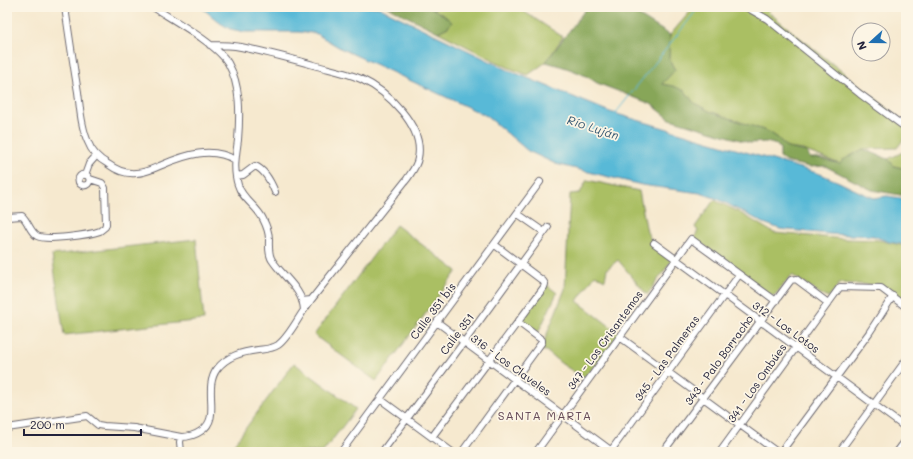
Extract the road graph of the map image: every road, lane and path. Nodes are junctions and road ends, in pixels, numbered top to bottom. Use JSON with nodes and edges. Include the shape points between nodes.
{"nodes":[{"id":1,"x":65,"y":7,"type":"edge"},
{"id":2,"x":153,"y":7,"type":"edge"},
{"id":3,"x":746,"y":7,"type":"edge"},
{"id":4,"x":210,"y":45,"type":"junction"},
{"id":5,"x":906,"y":128,"type":"edge"},
{"id":6,"x":96,"y":156,"type":"junction"},
{"id":7,"x":235,"y":160,"type":"junction"},
{"id":8,"x":85,"y":175,"type":"junction"},
{"id":9,"x":236,"y":176,"type":"junction"},
{"id":10,"x":90,"y":180,"type":"junction"},
{"id":11,"x":540,"y":182,"type":"dead end"},
{"id":12,"x":275,"y":192,"type":"dead end"},
{"id":13,"x":518,"y":214,"type":"junction"},
{"id":14,"x":7,"y":217,"type":"edge"},
{"id":15,"x":654,"y":243,"type":"dead end"},
{"id":16,"x":495,"y":244,"type":"junction"},
{"id":17,"x":676,"y":260,"type":"junction"},
{"id":18,"x":521,"y":264,"type":"junction"},
{"id":19,"x":739,"y":275,"type":"junction"},
{"id":20,"x":725,"y":295,"type":"junction"},
{"id":21,"x":893,"y":296,"type":"junction"},
{"id":22,"x":311,"y":300,"type":"junction"},
{"id":23,"x":776,"y":301,"type":"junction"},
{"id":24,"x":302,"y":302,"type":"junction"},
{"id":25,"x":828,"y":302,"type":"junction"},
{"id":26,"x":906,"y":307,"type":"edge"},
{"id":27,"x":304,"y":310,"type":"junction"},
{"id":28,"x":760,"y":321,"type":"junction"},
{"id":29,"x":437,"y":322,"type":"junction"},
{"id":30,"x":518,"y":322,"type":"junction"},
{"id":31,"x":620,"y":337,"type":"junction"},
{"id":32,"x":464,"y":342,"type":"junction"},
{"id":33,"x":795,"y":346,"type":"junction"},
{"id":34,"x":906,"y":360,"type":"edge"},
{"id":35,"x":489,"y":361,"type":"junction"},
{"id":36,"x":668,"y":373,"type":"junction"},
{"id":37,"x":836,"y":376,"type":"junction"},
{"id":38,"x":515,"y":380,"type":"junction"},
{"id":39,"x":703,"y":398,"type":"junction"},
{"id":40,"x":380,"y":399,"type":"junction"},
{"id":41,"x":873,"y":404,"type":"junction"},
{"id":42,"x":563,"y":415,"type":"junction"},
{"id":43,"x":406,"y":418,"type":"junction"},
{"id":44,"x":740,"y":425,"type":"junction"},
{"id":45,"x":7,"y":428,"type":"edge"},
{"id":46,"x":906,"y":428,"type":"edge"},
{"id":47,"x":181,"y":437,"type":"junction"},
{"id":48,"x":432,"y":437,"type":"junction"},
{"id":49,"x":906,"y":440,"type":"edge"},
{"id":50,"x":181,"y":452,"type":"edge"},
{"id":51,"x":341,"y":452,"type":"edge"},
{"id":52,"x":382,"y":452,"type":"edge"},
{"id":53,"x":452,"y":452,"type":"edge"},
{"id":54,"x":462,"y":452,"type":"edge"},
{"id":55,"x":536,"y":452,"type":"edge"},
{"id":56,"x":611,"y":452,"type":"edge"},
{"id":57,"x":663,"y":452,"type":"edge"},
{"id":58,"x":720,"y":452,"type":"edge"},
{"id":59,"x":777,"y":452,"type":"edge"},
{"id":60,"x":782,"y":452,"type":"edge"},
{"id":61,"x":839,"y":452,"type":"edge"},
{"id":62,"x":897,"y":452,"type":"edge"}],
"edges":[{"from":1,"to":6,"type":"street","via":[[82,122],[88,143]]},
{"from":2,"to":4,"type":"street"},
{"from":3,"to":5,"type":"street","via":[[766,19]]},
{"from":4,"to":7,"type":"street","via":[[222,54],[228,63],[236,84],[239,125]]},
{"from":4,"to":22,"type":"street","via":[[239,46],[362,79],[383,94],[406,116],[418,140],[418,159],[407,179]]},
{"from":6,"to":7,"type":"street","via":[[112,168],[129,173],[147,171],[200,153],[220,153]]},
{"from":6,"to":8,"type":"street","via":[[89,164]]},
{"from":7,"to":9,"type":"street"},
{"from":8,"to":10,"type":"street"},
{"from":8,"to":10,"type":"street","via":[[81,176],[79,182],[87,186]]},
{"from":9,"to":12,"type":"street","via":[[246,173],[255,166],[258,167]]},
{"from":9,"to":24,"type":"street","via":[[240,191],[263,219],[269,238],[271,258],[288,278]]},
{"from":10,"to":14,"type":"street","via":[[102,183],[105,188],[106,224],[100,231],[47,239],[35,234],[22,216]]},
{"from":11,"to":13,"type":"street","name":"Calle 351 bis"},
{"from":13,"to":16,"type":"street","name":"Calle 351 bis"},
{"from":13,"to":18,"type":"street","name":"Calle 351","via":[[546,230]]},
{"from":15,"to":17,"type":"street","name":"312 - Los Lotos"},
{"from":16,"to":18,"type":"street"},
{"from":16,"to":29,"type":"street","name":"Calle 351 bis"},
{"from":17,"to":19,"type":"street","name":"347 - Los Crisantemos","via":[[691,239]]},
{"from":17,"to":20,"type":"street","name":"312 - Los Lotos"},
{"from":17,"to":31,"type":"street","name":"347 - Los Crisantemos"},
{"from":18,"to":30,"type":"street","via":[[545,284]]},
{"from":18,"to":32,"type":"street","name":"Calle 351"},
{"from":19,"to":20,"type":"street","name":"345 - Las Palmeras"},
{"from":19,"to":23,"type":"street"},
{"from":20,"to":28,"type":"street","name":"312 - Los Lotos"},
{"from":20,"to":36,"type":"street","name":"345 - Las Palmeras"},
{"from":21,"to":25,"type":"street","name":"341 - Los Ombúes","via":[[881,288],[840,287]]},
{"from":21,"to":26,"type":"street"},
{"from":21,"to":37,"type":"street"},
{"from":22,"to":24,"type":"street"},
{"from":22,"to":27,"type":"street"},
{"from":23,"to":25,"type":"street","name":"343 - Palo Borracho","via":[[791,280],[796,279]]},
{"from":23,"to":28,"type":"street","name":"343 - Palo Borracho"},
{"from":24,"to":27,"type":"street"},
{"from":25,"to":33,"type":"street","name":"341 - Los Ombúes"},
{"from":27,"to":47,"type":"street","via":[[278,345],[237,355],[221,365],[211,384],[212,411],[209,424],[196,434]]},
{"from":28,"to":33,"type":"street","name":"312 - Los Lotos"},
{"from":28,"to":39,"type":"street","name":"343 - Palo Borracho"},
{"from":29,"to":32,"type":"street","name":"316 - Los Claveles"},
{"from":29,"to":40,"type":"street","name":"Calle 351 bis"},
{"from":30,"to":35,"type":"street"},
{"from":30,"to":38,"type":"street","via":[[542,342]]},
{"from":31,"to":36,"type":"street"},
{"from":31,"to":42,"type":"street","name":"347 - Los Crisantemos"},
{"from":32,"to":35,"type":"street","name":"316 - Los Claveles"},
{"from":32,"to":43,"type":"street","name":"Calle 351"},
{"from":33,"to":37,"type":"street","name":"312 - Los Lotos"},
{"from":33,"to":44,"type":"street","name":"341 - Los Ombúes"},
{"from":34,"to":41,"type":"street"},
{"from":35,"to":38,"type":"street","name":"316 - Los Claveles"},
{"from":35,"to":48,"type":"street"},
{"from":36,"to":39,"type":"street"},
{"from":36,"to":56,"type":"street","name":"345 - Las Palmeras"},
{"from":37,"to":41,"type":"street","name":"312 - Los Lotos"},
{"from":37,"to":60,"type":"street"},
{"from":38,"to":42,"type":"street","name":"316 - Los Claveles"},
{"from":38,"to":54,"type":"street"},
{"from":39,"to":44,"type":"street"},
{"from":39,"to":57,"type":"street","name":"343 - Palo Borracho"},
{"from":40,"to":43,"type":"street"},
{"from":40,"to":51,"type":"street","name":"Calle 351 bis"},
{"from":41,"to":46,"type":"street","name":"312 - Los Lotos"},
{"from":41,"to":61,"type":"street"},
{"from":42,"to":55,"type":"street","name":"347 - Los Crisantemos"},
{"from":42,"to":56,"type":"street","name":"316 - Los Claveles"},
{"from":43,"to":48,"type":"street"},
{"from":43,"to":52,"type":"street","name":"Calle 351"},
{"from":44,"to":58,"type":"street","name":"341 - Los Ombúes"},
{"from":44,"to":59,"type":"street"},
{"from":45,"to":47,"type":"street","via":[[87,416],[98,425],[134,428]]},
{"from":47,"to":50,"type":"street"},
{"from":48,"to":53,"type":"street"},
{"from":49,"to":62,"type":"street"}]}
